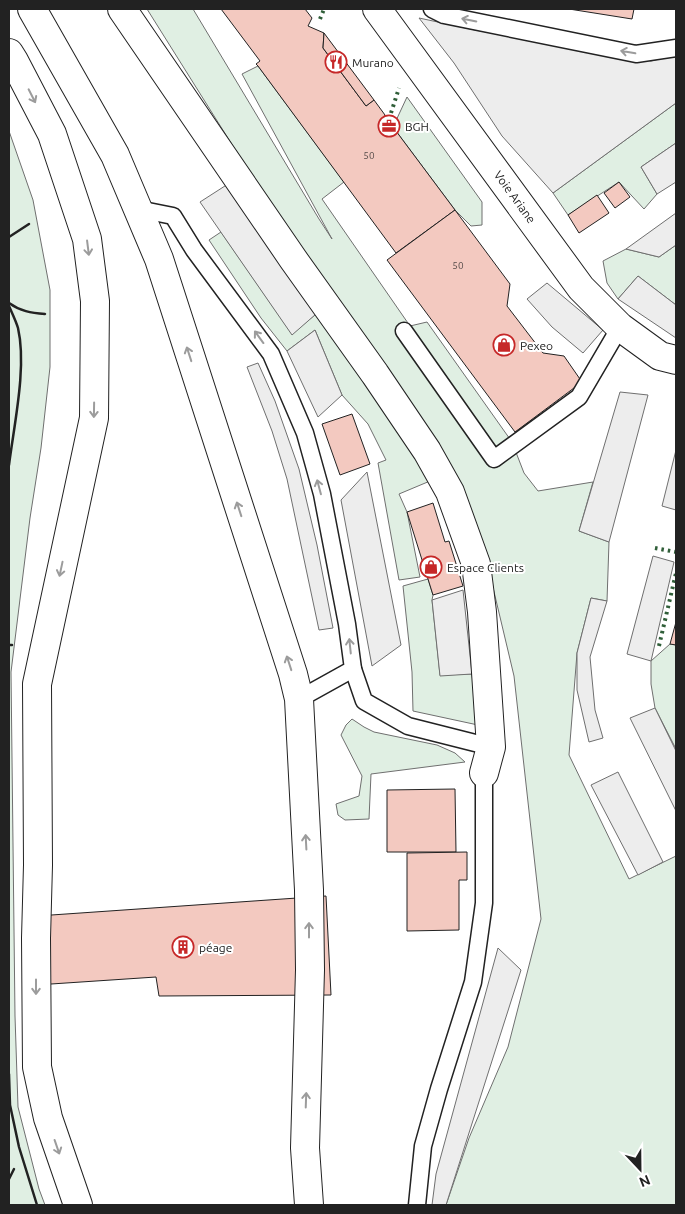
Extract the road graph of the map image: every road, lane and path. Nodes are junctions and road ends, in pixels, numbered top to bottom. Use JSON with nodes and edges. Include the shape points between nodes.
{"nodes":[{"id":1,"x":32,"y":9,"type":"edge"},
{"id":2,"x":122,"y":9,"type":"edge"},
{"id":3,"x":377,"y":9,"type":"edge"},
{"id":4,"x":432,"y":9,"type":"edge"},
{"id":5,"x":676,"y":48,"type":"edge"},
{"id":6,"x":9,"y":54,"type":"edge"},
{"id":7,"x":138,"y":209,"type":"junction"},
{"id":8,"x":620,"y":327,"type":"junction"},
{"id":9,"x":404,"y":331,"type":"dead end"},
{"id":10,"x":676,"y":360,"type":"edge"},
{"id":11,"x":352,"y":669,"type":"junction"},
{"id":12,"x":299,"y":699,"type":"junction"},
{"id":13,"x":491,"y":747,"type":"junction"},
{"id":14,"x":484,"y":773,"type":"joint"},
{"id":15,"x":305,"y":1148,"type":"junction"},
{"id":16,"x":78,"y":1205,"type":"edge"},
{"id":17,"x":294,"y":1205,"type":"edge"},
{"id":18,"x":309,"y":1205,"type":"edge"},
{"id":19,"x":417,"y":1205,"type":"edge"}],
"edges":[{"from":1,"to":7,"type":"main road","via":[[115,155]]},
{"from":2,"to":13,"type":"main road","via":[[375,374],[427,451],[450,492],[476,564]]},
{"from":3,"to":8,"type":"main road","name":"Voie Ariane","via":[[581,288]]},
{"from":5,"to":4,"type":"lane","one_way":true,"via":[[636,54],[444,15]]},
{"from":6,"to":16,"type":"main road","one_way":true,"via":[[52,134],[87,239],[95,301],[94,418],[37,684],[37,1067],[48,1118]]},
{"from":11,"to":7,"type":"lane","one_way":true,"via":[[347,624],[322,494],[304,433],[271,354],[172,216]]},
{"from":12,"to":7,"type":"main road","one_way":true,"via":[[159,259]]},
{"from":8,"to":9,"type":"lane","via":[[579,397],[494,459]]},
{"from":8,"to":10,"type":"main road","name":"Voie Ariane","via":[[660,356]]},
{"from":11,"to":12,"type":"lane"},
{"from":11,"to":13,"type":"lane","via":[[364,701],[408,726]]},
{"from":15,"to":12,"type":"main road","one_way":true,"via":[[309,890]]},
{"from":13,"to":14,"type":"main road"},
{"from":14,"to":19,"type":"lane","via":[[484,903],[473,982],[423,1146]]},
{"from":15,"to":17,"type":"main road"},
{"from":15,"to":18,"type":"main road"}]}
